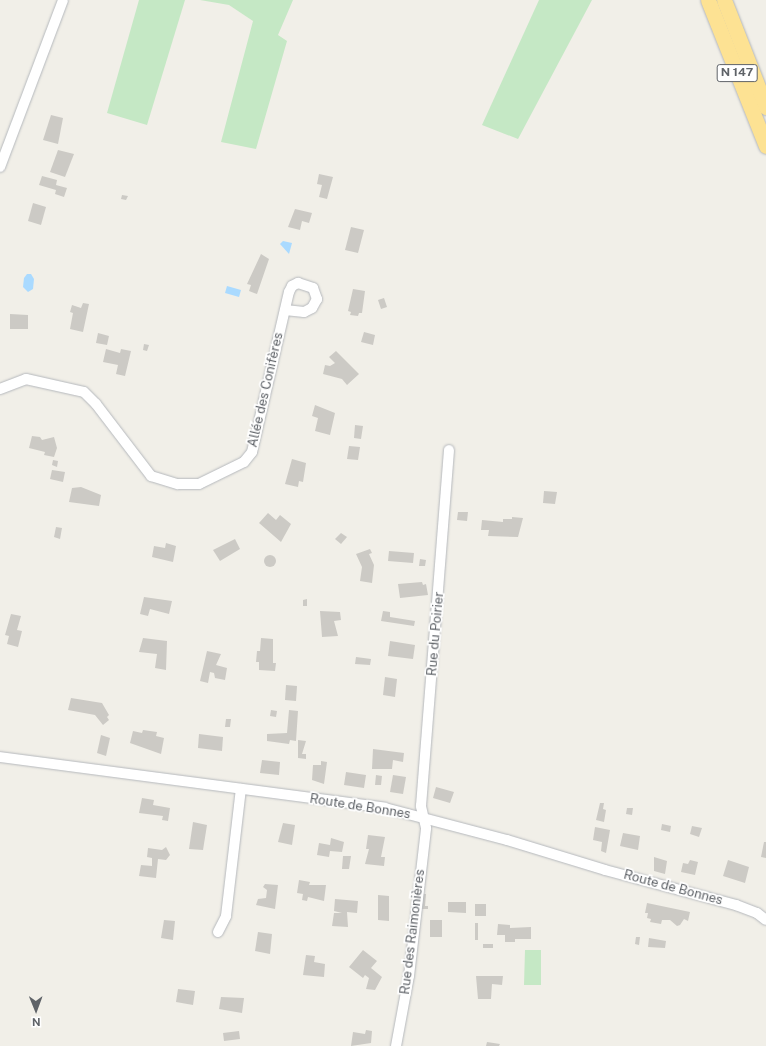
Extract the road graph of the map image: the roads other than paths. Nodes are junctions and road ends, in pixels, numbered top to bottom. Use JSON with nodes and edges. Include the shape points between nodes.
{"nodes":[{"id":1,"x":63,"y":0,"type":"edge"},
{"id":2,"x":708,"y":0,"type":"edge"},
{"id":3,"x":724,"y":0,"type":"edge"},
{"id":4,"x":766,"y":107,"type":"edge"},
{"id":5,"x":766,"y":146,"type":"edge"},
{"id":6,"x":0,"y":168,"type":"edge"},
{"id":7,"x":285,"y":310,"type":"dead end"},
{"id":8,"x":0,"y":389,"type":"edge"},
{"id":9,"x":449,"y":450,"type":"dead end"},
{"id":10,"x":0,"y":758,"type":"edge"},
{"id":11,"x":241,"y":789,"type":"junction"},
{"id":12,"x":423,"y":817,"type":"junction"},
{"id":13,"x":762,"y":911,"type":"edge"},
{"id":14,"x":766,"y":920,"type":"edge"},
{"id":15,"x":218,"y":932,"type":"dead end"},
{"id":16,"x":396,"y":1046,"type":"edge"}],
"edges":[{"from":1,"to":6,"type":"street"},
{"from":2,"to":5,"type":"highway","number":"N 147"},
{"from":3,"to":4,"type":"highway","number":"N 147"},
{"from":7,"to":8,"type":"street","name":"Allée des Conifères","via":[[252,452],[244,462],[199,484],[178,484],[151,476],[84,392],[26,379]]},
{"from":9,"to":12,"type":"street","name":"Rue du Poirier","via":[[421,806]]},
{"from":10,"to":11,"type":"street","name":"Route de Bonnes"},
{"from":11,"to":12,"type":"street","name":"Route de Bonnes","via":[[385,808]]},
{"from":11,"to":15,"type":"street","via":[[226,916]]},
{"from":12,"to":13,"type":"street","name":"Route de Bonnes"},
{"from":12,"to":16,"type":"street","name":"Rue des Raimonières","via":[[426,828],[409,976]]},
{"from":13,"to":14,"type":"street","name":"Route de Bonnes"}]}
